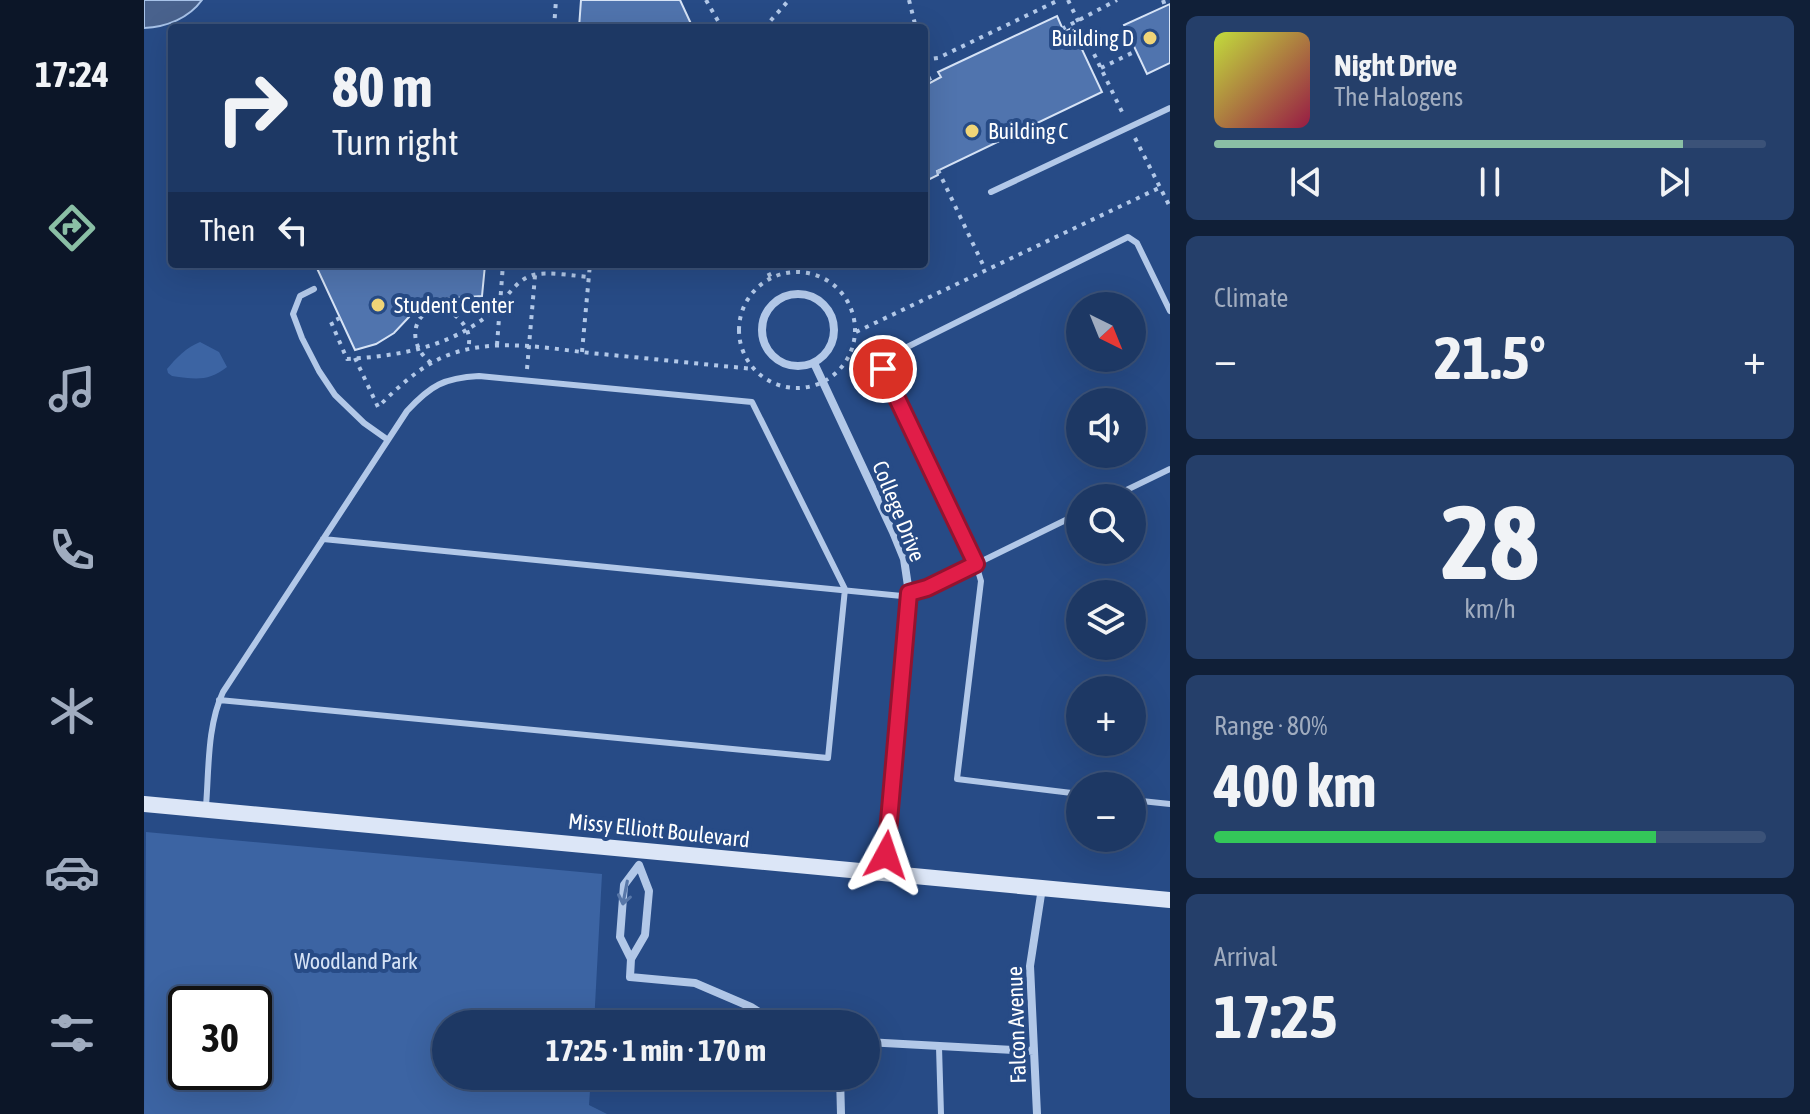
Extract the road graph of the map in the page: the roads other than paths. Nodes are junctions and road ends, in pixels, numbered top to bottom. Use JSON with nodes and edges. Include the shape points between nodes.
{"nodes":[{"id":1,"x":1170,"y":108,"type":"edge"},
{"id":2,"x":991,"y":192,"type":"dead end"},
{"id":3,"x":314,"y":289,"type":"dead end"},
{"id":4,"x":1170,"y":311,"type":"edge"},
{"id":5,"x":814,"y":363,"type":"junction"},
{"id":6,"x":388,"y":440,"type":"junction"},
{"id":7,"x":1170,"y":469,"type":"edge"},
{"id":8,"x":1139,"y":484,"type":"edge"},
{"id":9,"x":1066,"y":520,"type":"edge"},
{"id":10,"x":323,"y":539,"type":"junction"},
{"id":11,"x":976,"y":564,"type":"junction"},
{"id":12,"x":845,"y":589,"type":"junction"},
{"id":13,"x":909,"y":593,"type":"junction"},
{"id":14,"x":219,"y":700,"type":"junction"},
{"id":15,"x":1066,"y":792,"type":"edge"},
{"id":16,"x":1146,"y":801,"type":"edge"},
{"id":17,"x":144,"y":804,"type":"edge"},
{"id":18,"x":1170,"y":804,"type":"edge"},
{"id":19,"x":205,"y":810,"type":"junction"},
{"id":20,"x":640,"y":857,"type":"junction"},
{"id":21,"x":884,"y":873,"type":"junction"},
{"id":22,"x":1042,"y":887,"type":"junction"},
{"id":23,"x":1170,"y":900,"type":"edge"},
{"id":24,"x":631,"y":959,"type":"junction"},
{"id":25,"x":756,"y":1010,"type":"edge"},
{"id":26,"x":880,"y":1043,"type":"edge"},
{"id":27,"x":939,"y":1047,"type":"junction"},
{"id":28,"x":1034,"y":1051,"type":"junction"},
{"id":29,"x":840,"y":1090,"type":"edge"},
{"id":30,"x":841,"y":1114,"type":"edge"},
{"id":31,"x":941,"y":1114,"type":"edge"},
{"id":32,"x":1037,"y":1114,"type":"edge"}],
"edges":[{"from":1,"to":2,"type":"lane"},
{"from":3,"to":6,"type":"lane","via":[[300,296],[293,314],[302,338],[335,395]]},
{"from":4,"to":11,"type":"lane","via":[[1137,243],[1128,237],[883,359],[883,369]]},
{"from":5,"to":5,"type":"street","via":[[831,345],[833,321],[819,301],[808,296],[783,298],[767,313],[766,346],[781,362]]},
{"from":5,"to":13,"type":"street","name":"College Drive","via":[[893,532]]},
{"from":6,"to":10,"type":"lane"},
{"from":6,"to":12,"type":"lane","via":[[421,395],[458,377],[752,402]]},
{"from":7,"to":8,"type":"lane"},
{"from":9,"to":11,"type":"lane"},
{"from":10,"to":12,"type":"lane"},
{"from":10,"to":14,"type":"lane"},
{"from":11,"to":13,"type":"lane"},
{"from":11,"to":15,"type":"lane","via":[[981,581],[957,779]]},
{"from":12,"to":13,"type":"lane"},
{"from":12,"to":14,"type":"lane","via":[[828,758]]},
{"from":13,"to":21,"type":"street","name":"College Drive"},
{"from":14,"to":19,"type":"lane"},
{"from":16,"to":18,"type":"lane"},
{"from":17,"to":19,"type":"street","name":"Missy Elliott Boulevard"},
{"from":19,"to":20,"type":"street","name":"Missy Elliott Boulevard"},
{"from":20,"to":21,"type":"street","name":"Missy Elliott Boulevard"},
{"from":20,"to":24,"type":"street","via":[[649,891],[645,935]]},
{"from":20,"to":24,"type":"street","one_way":true,"via":[[624,885],[620,937]]},
{"from":21,"to":22,"type":"street","name":"Missy Elliott Boulevard"},
{"from":22,"to":23,"type":"street","name":"Missy Elliott Boulevard"},
{"from":22,"to":28,"type":"street","name":"Falcon Avenue","via":[[1030,966]]},
{"from":24,"to":25,"type":"street","via":[[630,977],[695,983]]},
{"from":26,"to":27,"type":"street"},
{"from":27,"to":28,"type":"street"},
{"from":27,"to":31,"type":"lane"},
{"from":28,"to":32,"type":"street","name":"Falcon Avenue"},
{"from":29,"to":30,"type":"street"}]}
